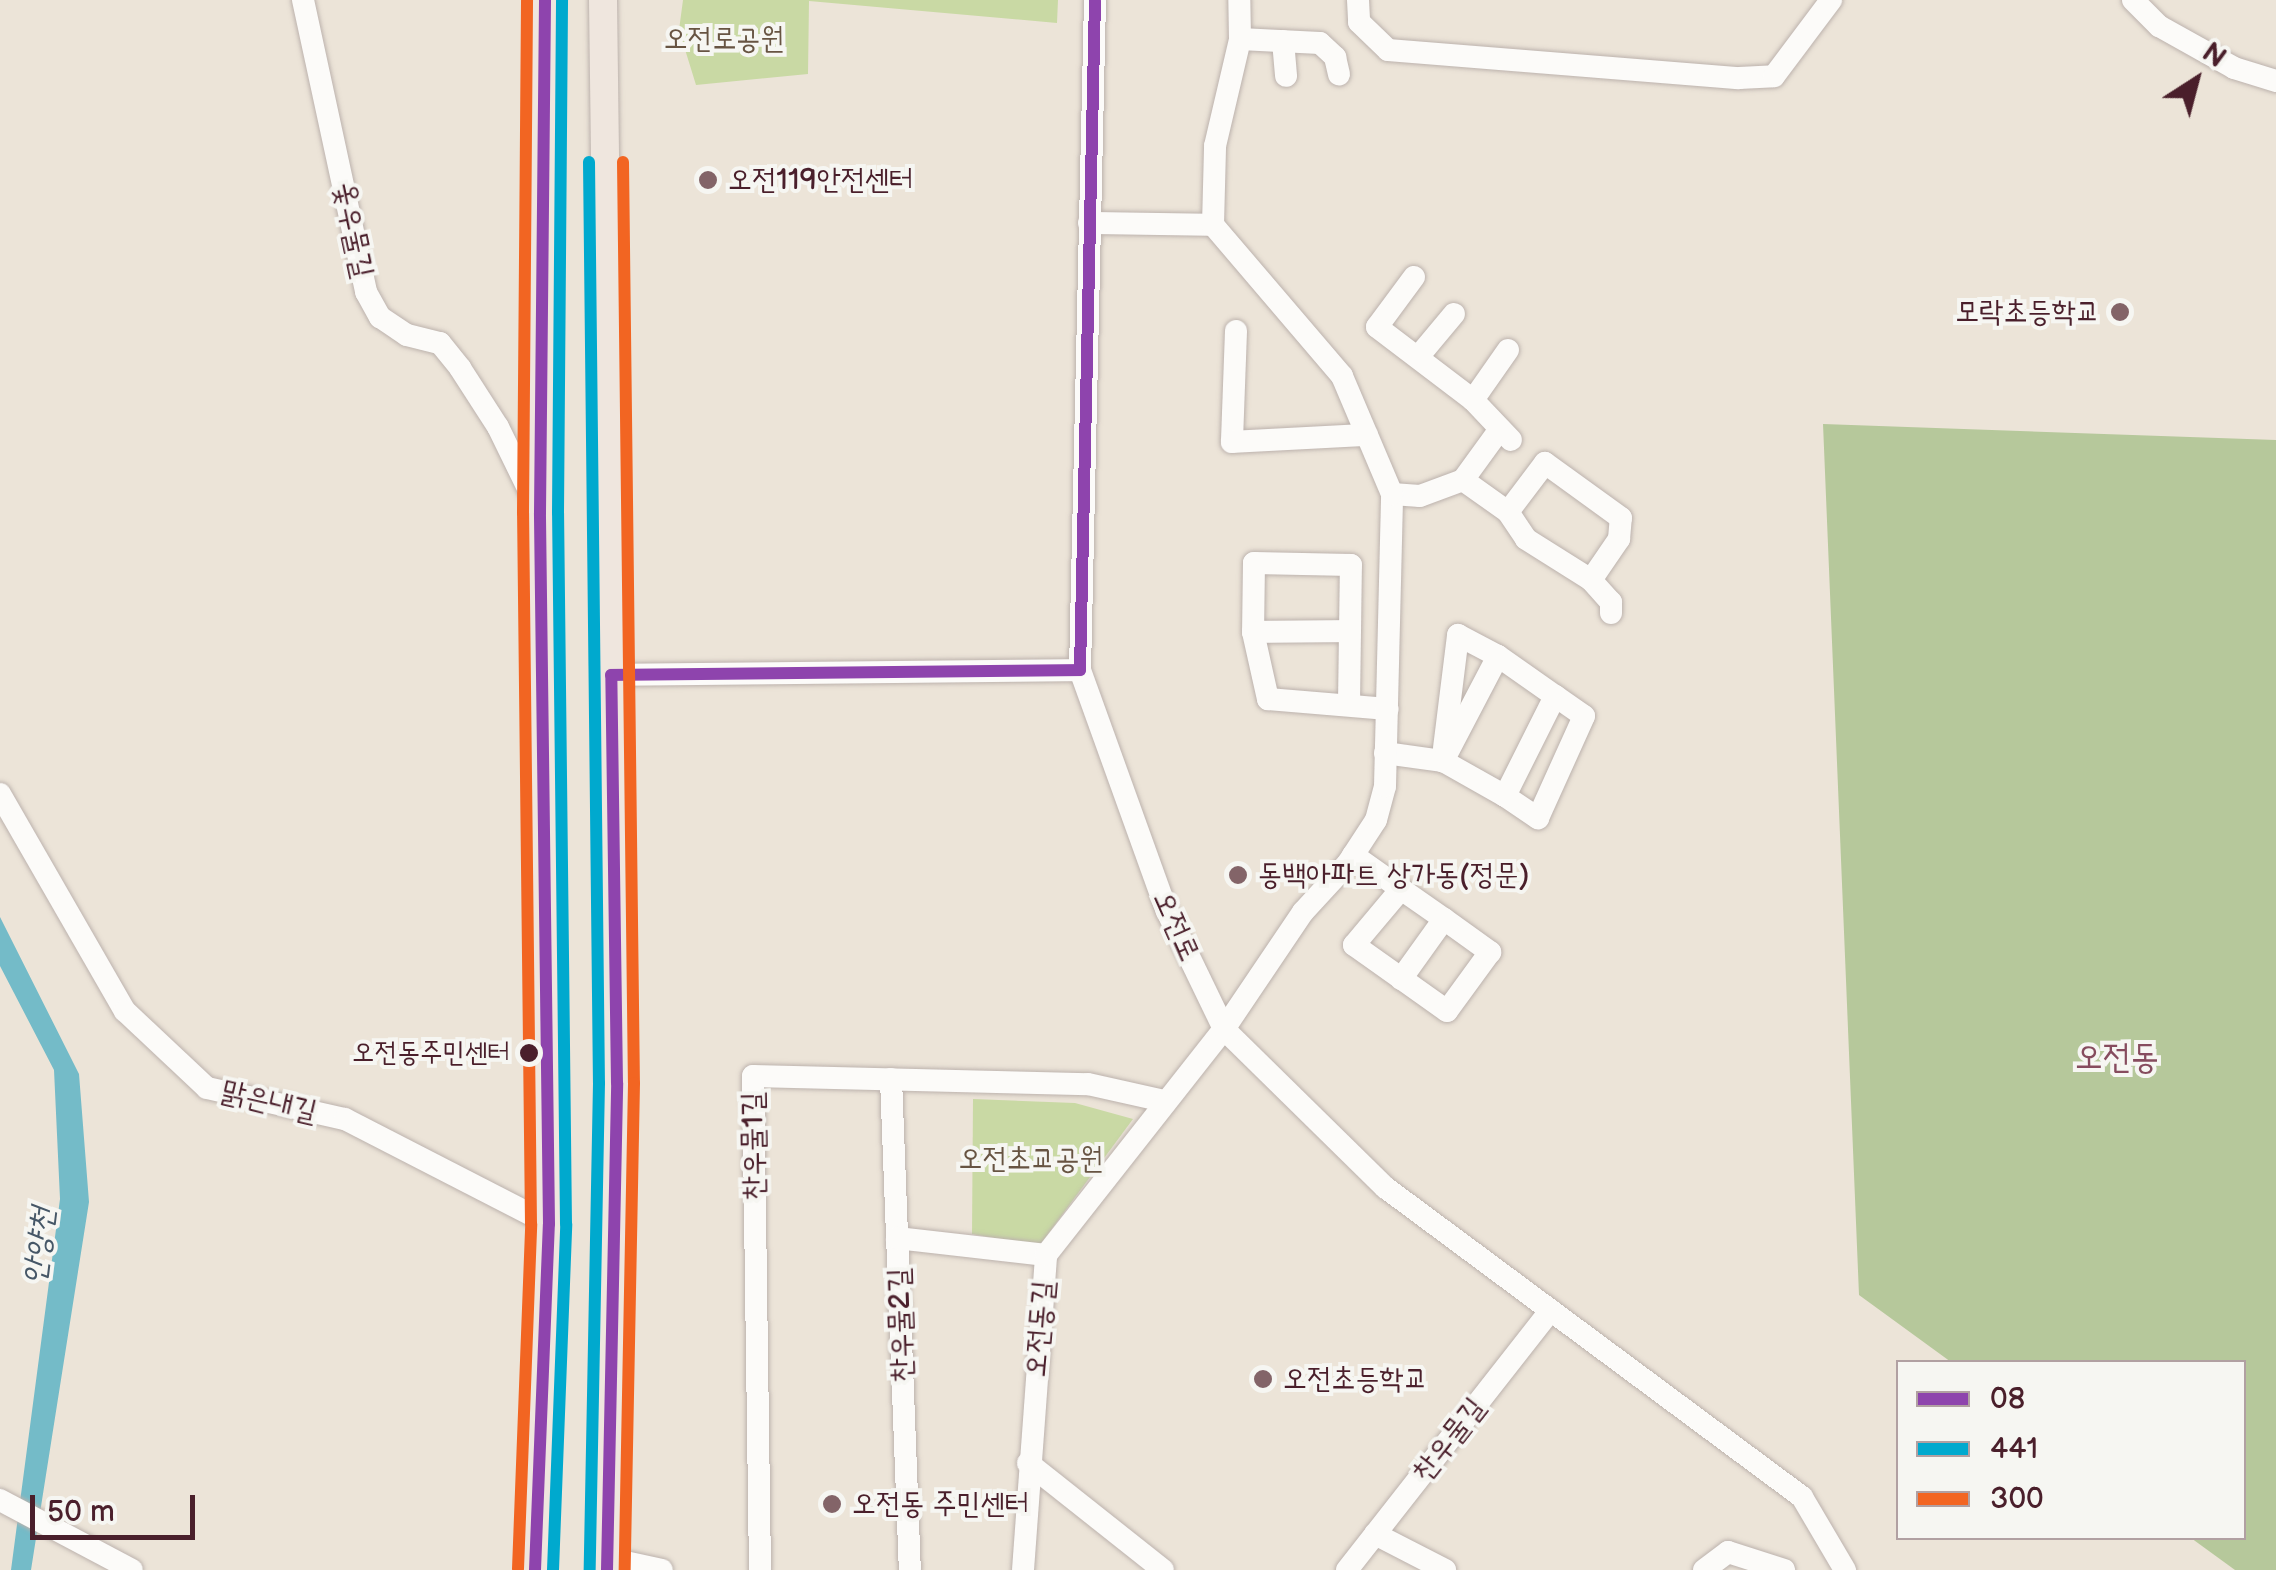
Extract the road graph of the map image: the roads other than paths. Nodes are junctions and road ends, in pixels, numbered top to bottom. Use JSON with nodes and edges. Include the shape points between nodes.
{"nodes":[{"id":1,"x":303,"y":0,"type":"edge"},
{"id":2,"x":545,"y":0,"type":"edge"},
{"id":3,"x":604,"y":0,"type":"edge"},
{"id":4,"x":1095,"y":0,"type":"edge"},
{"id":5,"x":1239,"y":0,"type":"edge"},
{"id":6,"x":1358,"y":0,"type":"edge"},
{"id":7,"x":1830,"y":0,"type":"edge"},
{"id":8,"x":2133,"y":0,"type":"edge"},
{"id":9,"x":1240,"y":39,"type":"junction"},
{"id":10,"x":1283,"y":41,"type":"junction"},
{"id":11,"x":1339,"y":75,"type":"dead end"},
{"id":12,"x":1286,"y":76,"type":"dead end"},
{"id":13,"x":2276,"y":82,"type":"edge"},
{"id":14,"x":1089,"y":224,"type":"junction"},
{"id":15,"x":1213,"y":225,"type":"junction"},
{"id":16,"x":1414,"y":276,"type":"dead end"},
{"id":17,"x":1454,"y":314,"type":"dead end"},
{"id":18,"x":1236,"y":332,"type":"dead end"},
{"id":19,"x":1508,"y":350,"type":"dead end"},
{"id":20,"x":1418,"y":357,"type":"junction"},
{"id":21,"x":1473,"y":400,"type":"junction"},
{"id":22,"x":1367,"y":434,"type":"junction"},
{"id":23,"x":1463,"y":480,"type":"junction"},
{"id":24,"x":1392,"y":494,"type":"junction"},
{"id":25,"x":540,"y":512,"type":"junction"},
{"id":26,"x":1508,"y":512,"type":"junction"},
{"id":27,"x":1591,"y":580,"type":"junction"},
{"id":28,"x":1611,"y":614,"type":"dead end"},
{"id":29,"x":1347,"y":631,"type":"junction"},
{"id":30,"x":1254,"y":632,"type":"junction"},
{"id":31,"x":1498,"y":656,"type":"junction"},
{"id":32,"x":1080,"y":670,"type":"junction"},
{"id":33,"x":611,"y":675,"type":"junction"},
{"id":34,"x":1555,"y":696,"type":"junction"},
{"id":35,"x":1349,"y":703,"type":"junction"},
{"id":36,"x":1388,"y":709,"type":"junction"},
{"id":37,"x":1385,"y":752,"type":"junction"},
{"id":38,"x":1443,"y":761,"type":"junction"},
{"id":39,"x":0,"y":794,"type":"edge"},
{"id":40,"x":1505,"y":796,"type":"junction"},
{"id":41,"x":1353,"y":855,"type":"junction"},
{"id":42,"x":1401,"y":889,"type":"junction"},
{"id":43,"x":1444,"y":919,"type":"junction"},
{"id":44,"x":1402,"y":979,"type":"junction"},
{"id":45,"x":1224,"y":1029,"type":"junction"},
{"id":46,"x":892,"y":1080,"type":"junction"},
{"id":47,"x":1164,"y":1101,"type":"junction"},
{"id":48,"x":549,"y":1224,"type":"junction"},
{"id":49,"x":898,"y":1238,"type":"junction"},
{"id":50,"x":1046,"y":1255,"type":"junction"},
{"id":51,"x":1551,"y":1310,"type":"junction"},
{"id":52,"x":1028,"y":1464,"type":"junction"},
{"id":53,"x":0,"y":1500,"type":"edge"},
{"id":54,"x":1375,"y":1534,"type":"junction"},
{"id":55,"x":607,"y":1564,"type":"edge"},
{"id":56,"x":132,"y":1570,"type":"edge"},
{"id":57,"x":535,"y":1570,"type":"edge"},
{"id":58,"x":662,"y":1570,"type":"edge"},
{"id":59,"x":760,"y":1570,"type":"edge"},
{"id":60,"x":910,"y":1570,"type":"edge"},
{"id":61,"x":1023,"y":1570,"type":"edge"},
{"id":62,"x":1163,"y":1570,"type":"edge"},
{"id":63,"x":1348,"y":1570,"type":"edge"},
{"id":64,"x":1445,"y":1570,"type":"edge"},
{"id":65,"x":1704,"y":1570,"type":"edge"},
{"id":66,"x":1784,"y":1570,"type":"edge"},
{"id":67,"x":1845,"y":1570,"type":"edge"}],
"edges":[{"from":1,"to":25,"type":"street","name":"옻우물길","via":[[366,292],[380,317],[440,343],[460,368]]},
{"from":2,"to":25,"type":"main road"},
{"from":3,"to":33,"type":"main road"},
{"from":4,"to":14,"type":"street","name":"오전로"},
{"from":5,"to":9,"type":"street"},
{"from":6,"to":7,"type":"street","via":[[1359,22],[1388,50],[1739,78],[1774,76]]},
{"from":8,"to":13,"type":"street","via":[[2158,26],[2234,68]]},
{"from":9,"to":10,"type":"street"},
{"from":9,"to":15,"type":"street","via":[[1215,146]]},
{"from":10,"to":11,"type":"street","via":[[1320,43],[1335,57]]},
{"from":10,"to":12,"type":"street"},
{"from":14,"to":15,"type":"street"},
{"from":14,"to":32,"type":"street","name":"오전로"},
{"from":15,"to":22,"type":"street","via":[[1342,376]]},
{"from":16,"to":20,"type":"street","via":[[1378,326]]},
{"from":17,"to":20,"type":"street"},
{"from":18,"to":22,"type":"street","via":[[1232,442]]},
{"from":19,"to":21,"type":"street"},
{"from":20,"to":21,"type":"street"},
{"from":21,"to":23,"type":"street","via":[[1505,434]]},
{"from":22,"to":24,"type":"street"},
{"from":23,"to":24,"type":"street","via":[[1420,496]]},
{"from":23,"to":26,"type":"street"},
{"from":24,"to":36,"type":"street","name":"오전동길"},
{"from":25,"to":48,"type":"main road"},
{"from":26,"to":27,"type":"street","via":[[1526,539]]},
{"from":26,"to":27,"type":"street","via":[[1545,462],[1622,518],[1620,539]]},
{"from":27,"to":28,"type":"street"},
{"from":29,"to":30,"type":"street"},
{"from":29,"to":30,"type":"street","via":[[1351,564],[1254,563]]},
{"from":29,"to":35,"type":"street"},
{"from":30,"to":35,"type":"street","via":[[1268,698]]},
{"from":31,"to":34,"type":"street"},
{"from":31,"to":38,"type":"street"},
{"from":31,"to":38,"type":"street","via":[[1458,635]]},
{"from":32,"to":33,"type":"street"},
{"from":32,"to":45,"type":"street","name":"오전로","via":[[1168,911]]},
{"from":33,"to":55,"type":"main road","via":[[617,1083]]},
{"from":34,"to":40,"type":"street"},
{"from":34,"to":40,"type":"street","via":[[1584,716],[1538,818]]},
{"from":35,"to":36,"type":"street"},
{"from":36,"to":37,"type":"street","name":"오전동길"},
{"from":37,"to":38,"type":"street"},
{"from":37,"to":41,"type":"street","name":"오전동길","via":[[1376,820]]},
{"from":38,"to":40,"type":"street"},
{"from":39,"to":48,"type":"street","name":"맑은내길","via":[[125,1011],[207,1088],[345,1119]]},
{"from":41,"to":42,"type":"street"},
{"from":41,"to":45,"type":"street","name":"오전동길","via":[[1303,912]]},
{"from":42,"to":43,"type":"street"},
{"from":42,"to":44,"type":"street","via":[[1354,945]]},
{"from":43,"to":44,"type":"street"},
{"from":43,"to":44,"type":"street","via":[[1490,952],[1446,1010]]},
{"from":45,"to":47,"type":"street","name":"오전동길"},
{"from":45,"to":51,"type":"street","name":"오전로","via":[[1386,1188]]},
{"from":46,"to":47,"type":"street","name":"찬우물1길","via":[[1088,1084]]},
{"from":46,"to":49,"type":"street","name":"찬우물2길"},
{"from":46,"to":59,"type":"street","name":"찬우물1길","via":[[752,1076]]},
{"from":47,"to":50,"type":"street","name":"오전동길"},
{"from":48,"to":57,"type":"main road"},
{"from":49,"to":50,"type":"street"},
{"from":49,"to":60,"type":"street","name":"찬우물2길"},
{"from":50,"to":52,"type":"street","name":"오전동길"},
{"from":51,"to":54,"type":"street","name":"찬우물길"},
{"from":51,"to":67,"type":"street","name":"오전로","via":[[1802,1497]]},
{"from":52,"to":61,"type":"street","name":"오전동길"},
{"from":52,"to":62,"type":"street"},
{"from":53,"to":56,"type":"street"},
{"from":54,"to":63,"type":"street","name":"찬우물길"},
{"from":54,"to":64,"type":"street"},
{"from":55,"to":58,"type":"street"},
{"from":65,"to":66,"type":"street","via":[[1728,1552]]}]}
